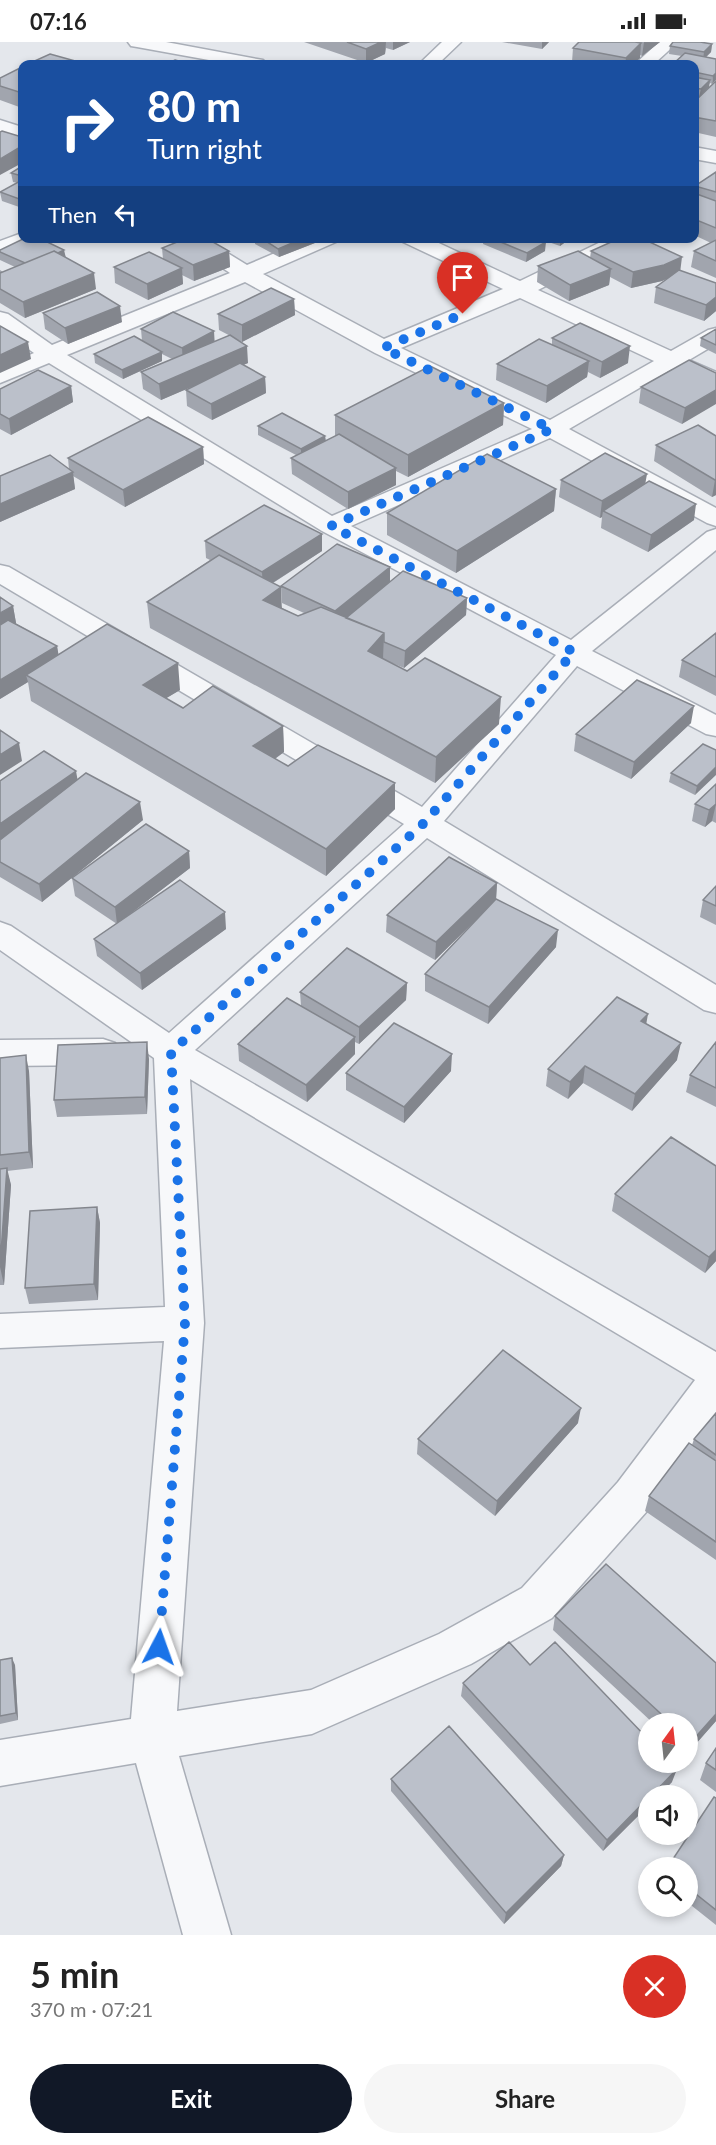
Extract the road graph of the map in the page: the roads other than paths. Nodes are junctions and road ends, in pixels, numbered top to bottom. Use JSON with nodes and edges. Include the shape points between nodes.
{"nodes":[{"id":1,"x":137,"y":42,"type":"edge"},
{"id":2,"x":452,"y":42,"type":"edge"},
{"id":3,"x":669,"y":42,"type":"edge"},
{"id":4,"x":235,"y":60,"type":"edge"},
{"id":5,"x":432,"y":60,"type":"edge"},
{"id":6,"x":649,"y":60,"type":"edge"},
{"id":7,"x":0,"y":126,"type":"edge"},
{"id":8,"x":18,"y":132,"type":"edge"},
{"id":9,"x":699,"y":154,"type":"edge"},
{"id":10,"x":716,"y":157,"type":"edge"},
{"id":11,"x":18,"y":241,"type":"edge"},
{"id":12,"x":196,"y":243,"type":"edge"},
{"id":13,"x":318,"y":243,"type":"edge"},
{"id":14,"x":421,"y":243,"type":"edge"},
{"id":15,"x":616,"y":243,"type":"edge"},
{"id":16,"x":0,"y":248,"type":"edge"},
{"id":17,"x":248,"y":275,"type":"junction"},
{"id":18,"x":522,"y":289,"type":"junction"},
{"id":19,"x":0,"y":319,"type":"edge"},
{"id":20,"x":716,"y":335,"type":"edge"},
{"id":21,"x":383,"y":348,"type":"junction"},
{"id":22,"x":50,"y":354,"type":"junction"},
{"id":23,"x":674,"y":359,"type":"junction"},
{"id":24,"x":0,"y":376,"type":"edge"},
{"id":25,"x":716,"y":381,"type":"edge"},
{"id":26,"x":552,"y":429,"type":"junction"},
{"id":27,"x":716,"y":518,"type":"edge"},
{"id":28,"x":331,"y":526,"type":"junction"},
{"id":29,"x":716,"y":537,"type":"edge"},
{"id":30,"x":0,"y":573,"type":"edge"},
{"id":31,"x":574,"y":652,"type":"junction"},
{"id":32,"x":716,"y":727,"type":"edge"},
{"id":33,"x":424,"y":823,"type":"junction"},
{"id":34,"x":0,"y":934,"type":"edge"},
{"id":35,"x":716,"y":1001,"type":"edge"},
{"id":36,"x":171,"y":1052,"type":"junction"},
{"id":37,"x":0,"y":1053,"type":"edge"},
{"id":38,"x":185,"y":1323,"type":"junction"},
{"id":39,"x":0,"y":1331,"type":"edge"},
{"id":40,"x":716,"y":1372,"type":"edge"},
{"id":41,"x":716,"y":1383,"type":"edge"},
{"id":42,"x":152,"y":1740,"type":"junction"},
{"id":43,"x":0,"y":1763,"type":"edge"},
{"id":44,"x":207,"y":1935,"type":"edge"}],
"edges":[{"from":1,"to":4,"type":"street"},
{"from":2,"to":5,"type":"street"},
{"from":3,"to":6,"type":"street"},
{"from":7,"to":8,"type":"street"},
{"from":9,"to":10,"type":"street"},
{"from":11,"to":16,"type":"street"},
{"from":12,"to":17,"type":"street"},
{"from":13,"to":17,"type":"street"},
{"from":14,"to":18,"type":"street"},
{"from":15,"to":18,"type":"street"},
{"from":17,"to":21,"type":"street"},
{"from":17,"to":22,"type":"street"},
{"from":18,"to":21,"type":"street"},
{"from":18,"to":23,"type":"street"},
{"from":19,"to":22,"type":"street"},
{"from":20,"to":23,"type":"street"},
{"from":21,"to":26,"type":"street"},
{"from":22,"to":24,"type":"street"},
{"from":22,"to":28,"type":"street"},
{"from":23,"to":25,"type":"street"},
{"from":23,"to":26,"type":"street"},
{"from":26,"to":27,"type":"street"},
{"from":26,"to":28,"type":"street"},
{"from":28,"to":31,"type":"street"},
{"from":29,"to":31,"type":"street"},
{"from":30,"to":33,"type":"street"},
{"from":31,"to":32,"type":"street"},
{"from":31,"to":33,"type":"street"},
{"from":33,"to":35,"type":"street"},
{"from":33,"to":36,"type":"street"},
{"from":34,"to":36,"type":"street"},
{"from":36,"to":37,"type":"street"},
{"from":36,"to":38,"type":"street"},
{"from":36,"to":40,"type":"street"},
{"from":38,"to":39,"type":"street"},
{"from":38,"to":42,"type":"street"},
{"from":41,"to":42,"type":"street","via":[[633,1496],[537,1603],[455,1649],[312,1712]]},
{"from":42,"to":43,"type":"street"},
{"from":42,"to":44,"type":"street"}]}
